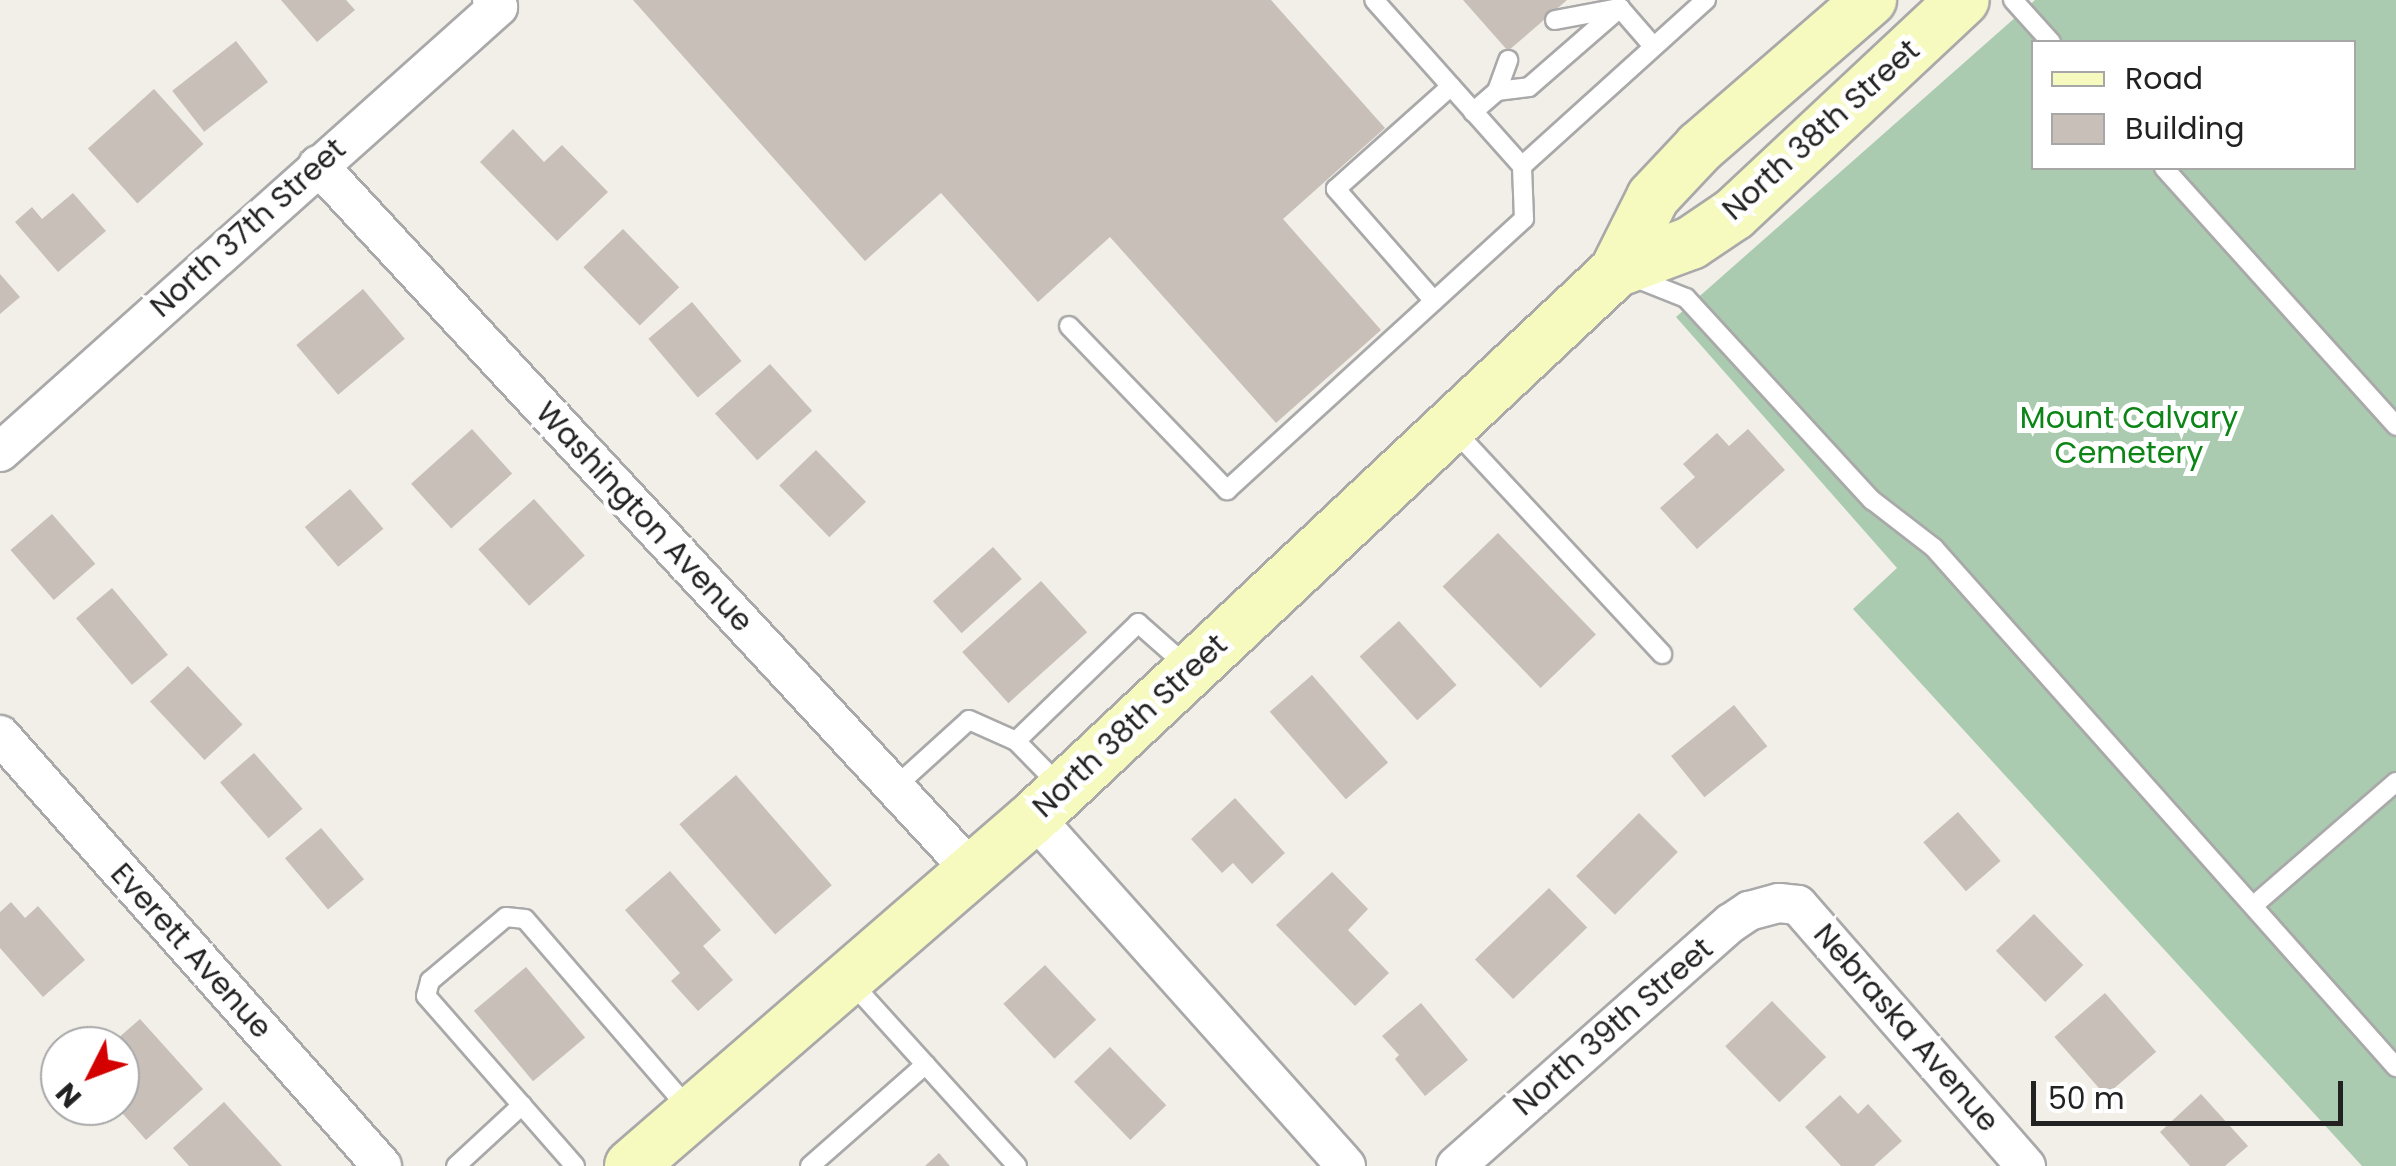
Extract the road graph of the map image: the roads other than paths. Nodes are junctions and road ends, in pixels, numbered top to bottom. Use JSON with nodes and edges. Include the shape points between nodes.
{"nodes":[{"id":1,"x":1374,"y":0,"type":"edge"},
{"id":2,"x":1706,"y":0,"type":"edge"},
{"id":3,"x":1870,"y":0,"type":"edge"},
{"id":4,"x":1963,"y":0,"type":"edge"},
{"id":5,"x":2013,"y":0,"type":"edge"},
{"id":6,"x":495,"y":4,"type":"edge"},
{"id":7,"x":1620,"y":8,"type":"junction"},
{"id":8,"x":1555,"y":20,"type":"dead end"},
{"id":9,"x":2050,"y":40,"type":"edge"},
{"id":10,"x":1654,"y":46,"type":"junction"},
{"id":11,"x":1508,"y":60,"type":"dead end"},
{"id":12,"x":1450,"y":86,"type":"junction"},
{"id":13,"x":1497,"y":91,"type":"junction"},
{"id":14,"x":1473,"y":112,"type":"junction"},
{"id":15,"x":318,"y":165,"type":"junction"},
{"id":16,"x":1522,"y":166,"type":"junction"},
{"id":17,"x":2166,"y":170,"type":"edge"},
{"id":18,"x":1616,"y":271,"type":"junction"},
{"id":19,"x":1434,"y":301,"type":"junction"},
{"id":20,"x":1070,"y":326,"type":"dead end"},
{"id":21,"x":1450,"y":426,"type":"junction"},
{"id":22,"x":2396,"y":426,"type":"edge"},
{"id":23,"x":0,"y":452,"type":"edge"},
{"id":24,"x":1662,"y":654,"type":"dead end"},
{"id":25,"x":1190,"y":668,"type":"junction"},
{"id":26,"x":0,"y":735,"type":"edge"},
{"id":27,"x":1016,"y":741,"type":"junction"},
{"id":28,"x":2396,"y":782,"type":"edge"},
{"id":29,"x":894,"y":788,"type":"junction"},
{"id":30,"x":1048,"y":803,"type":"junction"},
{"id":31,"x":970,"y":870,"type":"junction"},
{"id":32,"x":1779,"y":903,"type":"joint"},
{"id":33,"x":2254,"y":905,"type":"junction"},
{"id":34,"x":847,"y":978,"type":"junction"},
{"id":35,"x":926,"y":1064,"type":"junction"},
{"id":36,"x":2396,"y":1066,"type":"edge"},
{"id":37,"x":522,"y":1105,"type":"junction"},
{"id":38,"x":692,"y":1113,"type":"junction"},
{"id":39,"x":382,"y":1166,"type":"edge"},
{"id":40,"x":456,"y":1166,"type":"edge"},
{"id":41,"x":574,"y":1166,"type":"edge"},
{"id":42,"x":631,"y":1166,"type":"edge"},
{"id":43,"x":810,"y":1166,"type":"edge"},
{"id":44,"x":1016,"y":1166,"type":"edge"},
{"id":45,"x":1346,"y":1166,"type":"edge"},
{"id":46,"x":1456,"y":1166,"type":"edge"},
{"id":47,"x":2026,"y":1166,"type":"edge"}],
"edges":[{"from":1,"to":12,"type":"lane"},
{"from":2,"to":10,"type":"lane"},
{"from":3,"to":18,"type":"main road","name":"North 38th Street","via":[[1653,197]]},
{"from":4,"to":18,"type":"main road","name":"North 38th Street","via":[[1734,214],[1690,243]]},
{"from":5,"to":9,"type":"lane"},
{"from":6,"to":15,"type":"street","name":"North 37th Street"},
{"from":7,"to":8,"type":"lane"},
{"from":7,"to":10,"type":"lane"},
{"from":7,"to":13,"type":"lane","via":[[1529,87]]},
{"from":10,"to":16,"type":"lane"},
{"from":11,"to":13,"type":"lane"},
{"from":12,"to":14,"type":"lane"},
{"from":12,"to":19,"type":"lane","via":[[1336,189]]},
{"from":13,"to":14,"type":"lane"},
{"from":14,"to":16,"type":"lane"},
{"from":15,"to":23,"type":"street","name":"North 37th Street"},
{"from":15,"to":29,"type":"street","name":"Washington Avenue"},
{"from":16,"to":19,"type":"lane","via":[[1524,219]]},
{"from":17,"to":22,"type":"lane"},
{"from":18,"to":21,"type":"main road","name":"North 38th Street"},
{"from":18,"to":33,"type":"lane","via":[[1686,298],[1872,500],[1934,548]]},
{"from":19,"to":20,"type":"lane","via":[[1226,490]]},
{"from":21,"to":24,"type":"lane"},
{"from":21,"to":25,"type":"main road","name":"North 38th Street"},
{"from":25,"to":27,"type":"lane","via":[[1138,623]]},
{"from":25,"to":30,"type":"main road","name":"North 38th Street"},
{"from":26,"to":39,"type":"street","name":"Everett Avenue"},
{"from":27,"to":29,"type":"lane","via":[[969,720]]},
{"from":27,"to":30,"type":"lane"},
{"from":28,"to":33,"type":"lane"},
{"from":29,"to":31,"type":"street","name":"Washington Avenue"},
{"from":30,"to":31,"type":"main road","name":"North 38th Street"},
{"from":30,"to":45,"type":"street"},
{"from":31,"to":34,"type":"main road","name":"North 38th Street"},
{"from":32,"to":46,"type":"street","name":"North 39th Street","via":[[1731,923]]},
{"from":32,"to":47,"type":"street","name":"Nebraska Avenue","via":[[1798,905]]},
{"from":33,"to":36,"type":"lane"},
{"from":34,"to":35,"type":"lane"},
{"from":34,"to":38,"type":"main road","name":"North 38th Street"},
{"from":35,"to":43,"type":"lane"},
{"from":35,"to":44,"type":"lane"},
{"from":37,"to":38,"type":"lane","via":[[426,996],[430,981],[506,917],[525,919]]},
{"from":37,"to":40,"type":"lane"},
{"from":37,"to":41,"type":"lane"},
{"from":38,"to":42,"type":"main road","name":"North 38th Street"}]}
